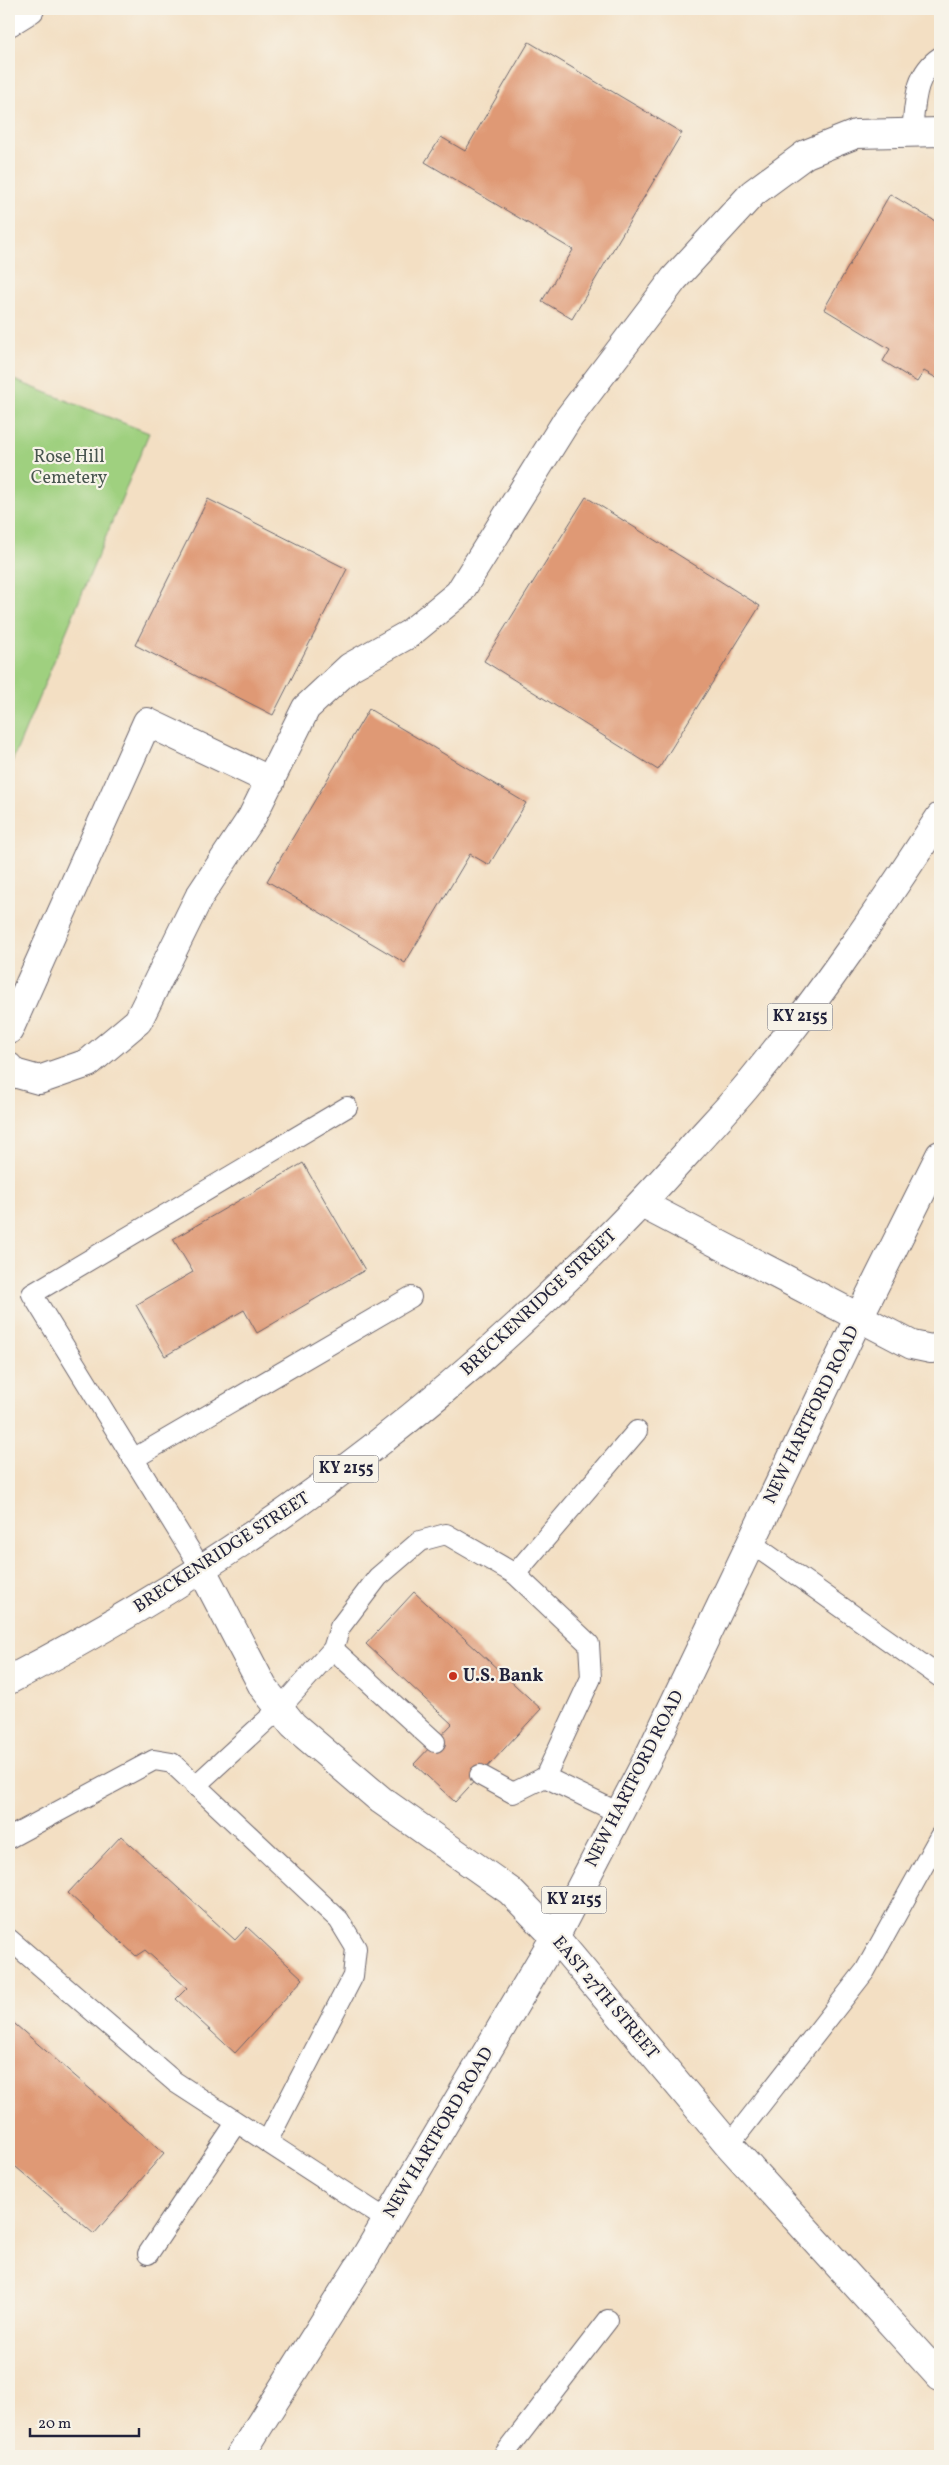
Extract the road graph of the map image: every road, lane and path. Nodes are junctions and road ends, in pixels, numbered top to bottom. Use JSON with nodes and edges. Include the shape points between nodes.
{"nodes":[{"id":1,"x":30,"y":9,"type":"edge"},
{"id":2,"x":9,"y":22,"type":"edge"},
{"id":3,"x":940,"y":57,"type":"edge"},
{"id":4,"x":912,"y":132,"type":"junction"},
{"id":5,"x":940,"y":132,"type":"edge"},
{"id":6,"x":271,"y":781,"type":"junction"},
{"id":7,"x":940,"y":817,"type":"edge"},
{"id":8,"x":9,"y":1030,"type":"edge"},
{"id":9,"x":9,"y":1067,"type":"edge"},
{"id":10,"x":347,"y":1107,"type":"dead end"},
{"id":11,"x":940,"y":1156,"type":"edge"},
{"id":12,"x":642,"y":1204,"type":"junction"},
{"id":13,"x":411,"y":1297,"type":"dead end"},
{"id":14,"x":859,"y":1317,"type":"junction"},
{"id":15,"x":940,"y":1347,"type":"edge"},
{"id":16,"x":637,"y":1431,"type":"dead end"},
{"id":17,"x":133,"y":1459,"type":"junction"},
{"id":18,"x":751,"y":1543,"type":"junction"},
{"id":19,"x":202,"y":1570,"type":"junction"},
{"id":20,"x":515,"y":1574,"type":"junction"},
{"id":21,"x":333,"y":1649,"type":"junction"},
{"id":22,"x":940,"y":1677,"type":"edge"},
{"id":23,"x":9,"y":1680,"type":"edge"},
{"id":24,"x":280,"y":1708,"type":"junction"},
{"id":25,"x":435,"y":1742,"type":"dead end"},
{"id":26,"x":480,"y":1774,"type":"dead end"},
{"id":27,"x":545,"y":1777,"type":"junction"},
{"id":28,"x":195,"y":1786,"type":"junction"},
{"id":29,"x":619,"y":1813,"type":"junction"},
{"id":30,"x":940,"y":1836,"type":"edge"},
{"id":31,"x":9,"y":1838,"type":"edge"},
{"id":32,"x":554,"y":1937,"type":"junction"},
{"id":33,"x":9,"y":1939,"type":"edge"},
{"id":34,"x":236,"y":2123,"type":"junction"},
{"id":35,"x":267,"y":2142,"type":"junction"},
{"id":36,"x":729,"y":2145,"type":"junction"},
{"id":37,"x":387,"y":2220,"type":"junction"},
{"id":38,"x":148,"y":2254,"type":"dead end"},
{"id":39,"x":608,"y":2320,"type":"dead end"},
{"id":40,"x":940,"y":2377,"type":"edge"},
{"id":41,"x":240,"y":2456,"type":"edge"},
{"id":42,"x":503,"y":2456,"type":"edge"}],
"edges":[{"from":1,"to":2,"type":"street"},
{"from":3,"to":4,"type":"lane","via":[[931,63],[918,84]]},
{"from":4,"to":5,"type":"street"},
{"from":4,"to":6,"type":"street","via":[[856,134],[806,154],[753,193],[674,279],[567,420],[459,594],[409,634],[350,667],[306,708]]},
{"from":6,"to":8,"type":"street","via":[[147,722]]},
{"from":6,"to":9,"type":"street","via":[[252,817],[199,897],[138,1021],[88,1063],[40,1080],[14,1074]]},
{"from":7,"to":12,"type":"street","number":"KY 2155","via":[[855,946],[758,1073]]},
{"from":10,"to":17,"type":"lane","via":[[32,1294]]},
{"from":11,"to":14,"type":"street","name":"NEW HARTFORD ROAD","number":"KY 2155"},
{"from":12,"to":14,"type":"street"},
{"from":12,"to":19,"type":"street","name":"BRECKENRIDGE STREET","number":"KY 2155","via":[[574,1274],[445,1392],[307,1499]]},
{"from":13,"to":17,"type":"lane"},
{"from":14,"to":15,"type":"street","name":"NEW HARTFORD ROAD","via":[[912,1345],[931,1349]]},
{"from":14,"to":18,"type":"street","name":"NEW HARTFORD ROAD","number":"KY 2155"},
{"from":16,"to":20,"type":"lane"},
{"from":17,"to":19,"type":"lane"},
{"from":18,"to":22,"type":"lane"},
{"from":18,"to":29,"type":"street","name":"NEW HARTFORD ROAD","number":"KY 2155"},
{"from":19,"to":23,"type":"street","name":"BRECKENRIDGE STREET","number":"KY 2155","via":[[86,1640]]},
{"from":19,"to":24,"type":"street","name":"EAST 27TH STREET","via":[[264,1687]]},
{"from":20,"to":21,"type":"lane","via":[[446,1534],[420,1541],[378,1577],[340,1627]]},
{"from":20,"to":27,"type":"lane","via":[[589,1644],[591,1678]]},
{"from":21,"to":24,"type":"lane"},
{"from":21,"to":25,"type":"lane"},
{"from":24,"to":28,"type":"lane"},
{"from":24,"to":32,"type":"street","name":"EAST 27TH STREET","via":[[293,1725],[382,1800],[510,1891]]},
{"from":26,"to":27,"type":"lane","via":[[513,1793]]},
{"from":27,"to":29,"type":"lane"},
{"from":28,"to":31,"type":"lane","via":[[172,1763],[154,1760]]},
{"from":28,"to":35,"type":"lane","via":[[340,1920],[356,1948],[353,1976]]},
{"from":29,"to":32,"type":"street","name":"NEW HARTFORD ROAD","number":"KY 2155"},
{"from":30,"to":36,"type":"lane","via":[[865,1971]]},
{"from":32,"to":36,"type":"street","name":"EAST 27TH STREET"},
{"from":32,"to":37,"type":"street","name":"NEW HARTFORD ROAD","number":"KY 2155"},
{"from":33,"to":34,"type":"lane","via":[[175,2082]]},
{"from":34,"to":35,"type":"lane"},
{"from":34,"to":38,"type":"lane"},
{"from":35,"to":37,"type":"lane"},
{"from":36,"to":40,"type":"street","name":"EAST 27TH STREET"},
{"from":37,"to":41,"type":"street","name":"NEW HARTFORD ROAD","number":"KY 2155"},
{"from":39,"to":42,"type":"lane"}]}
